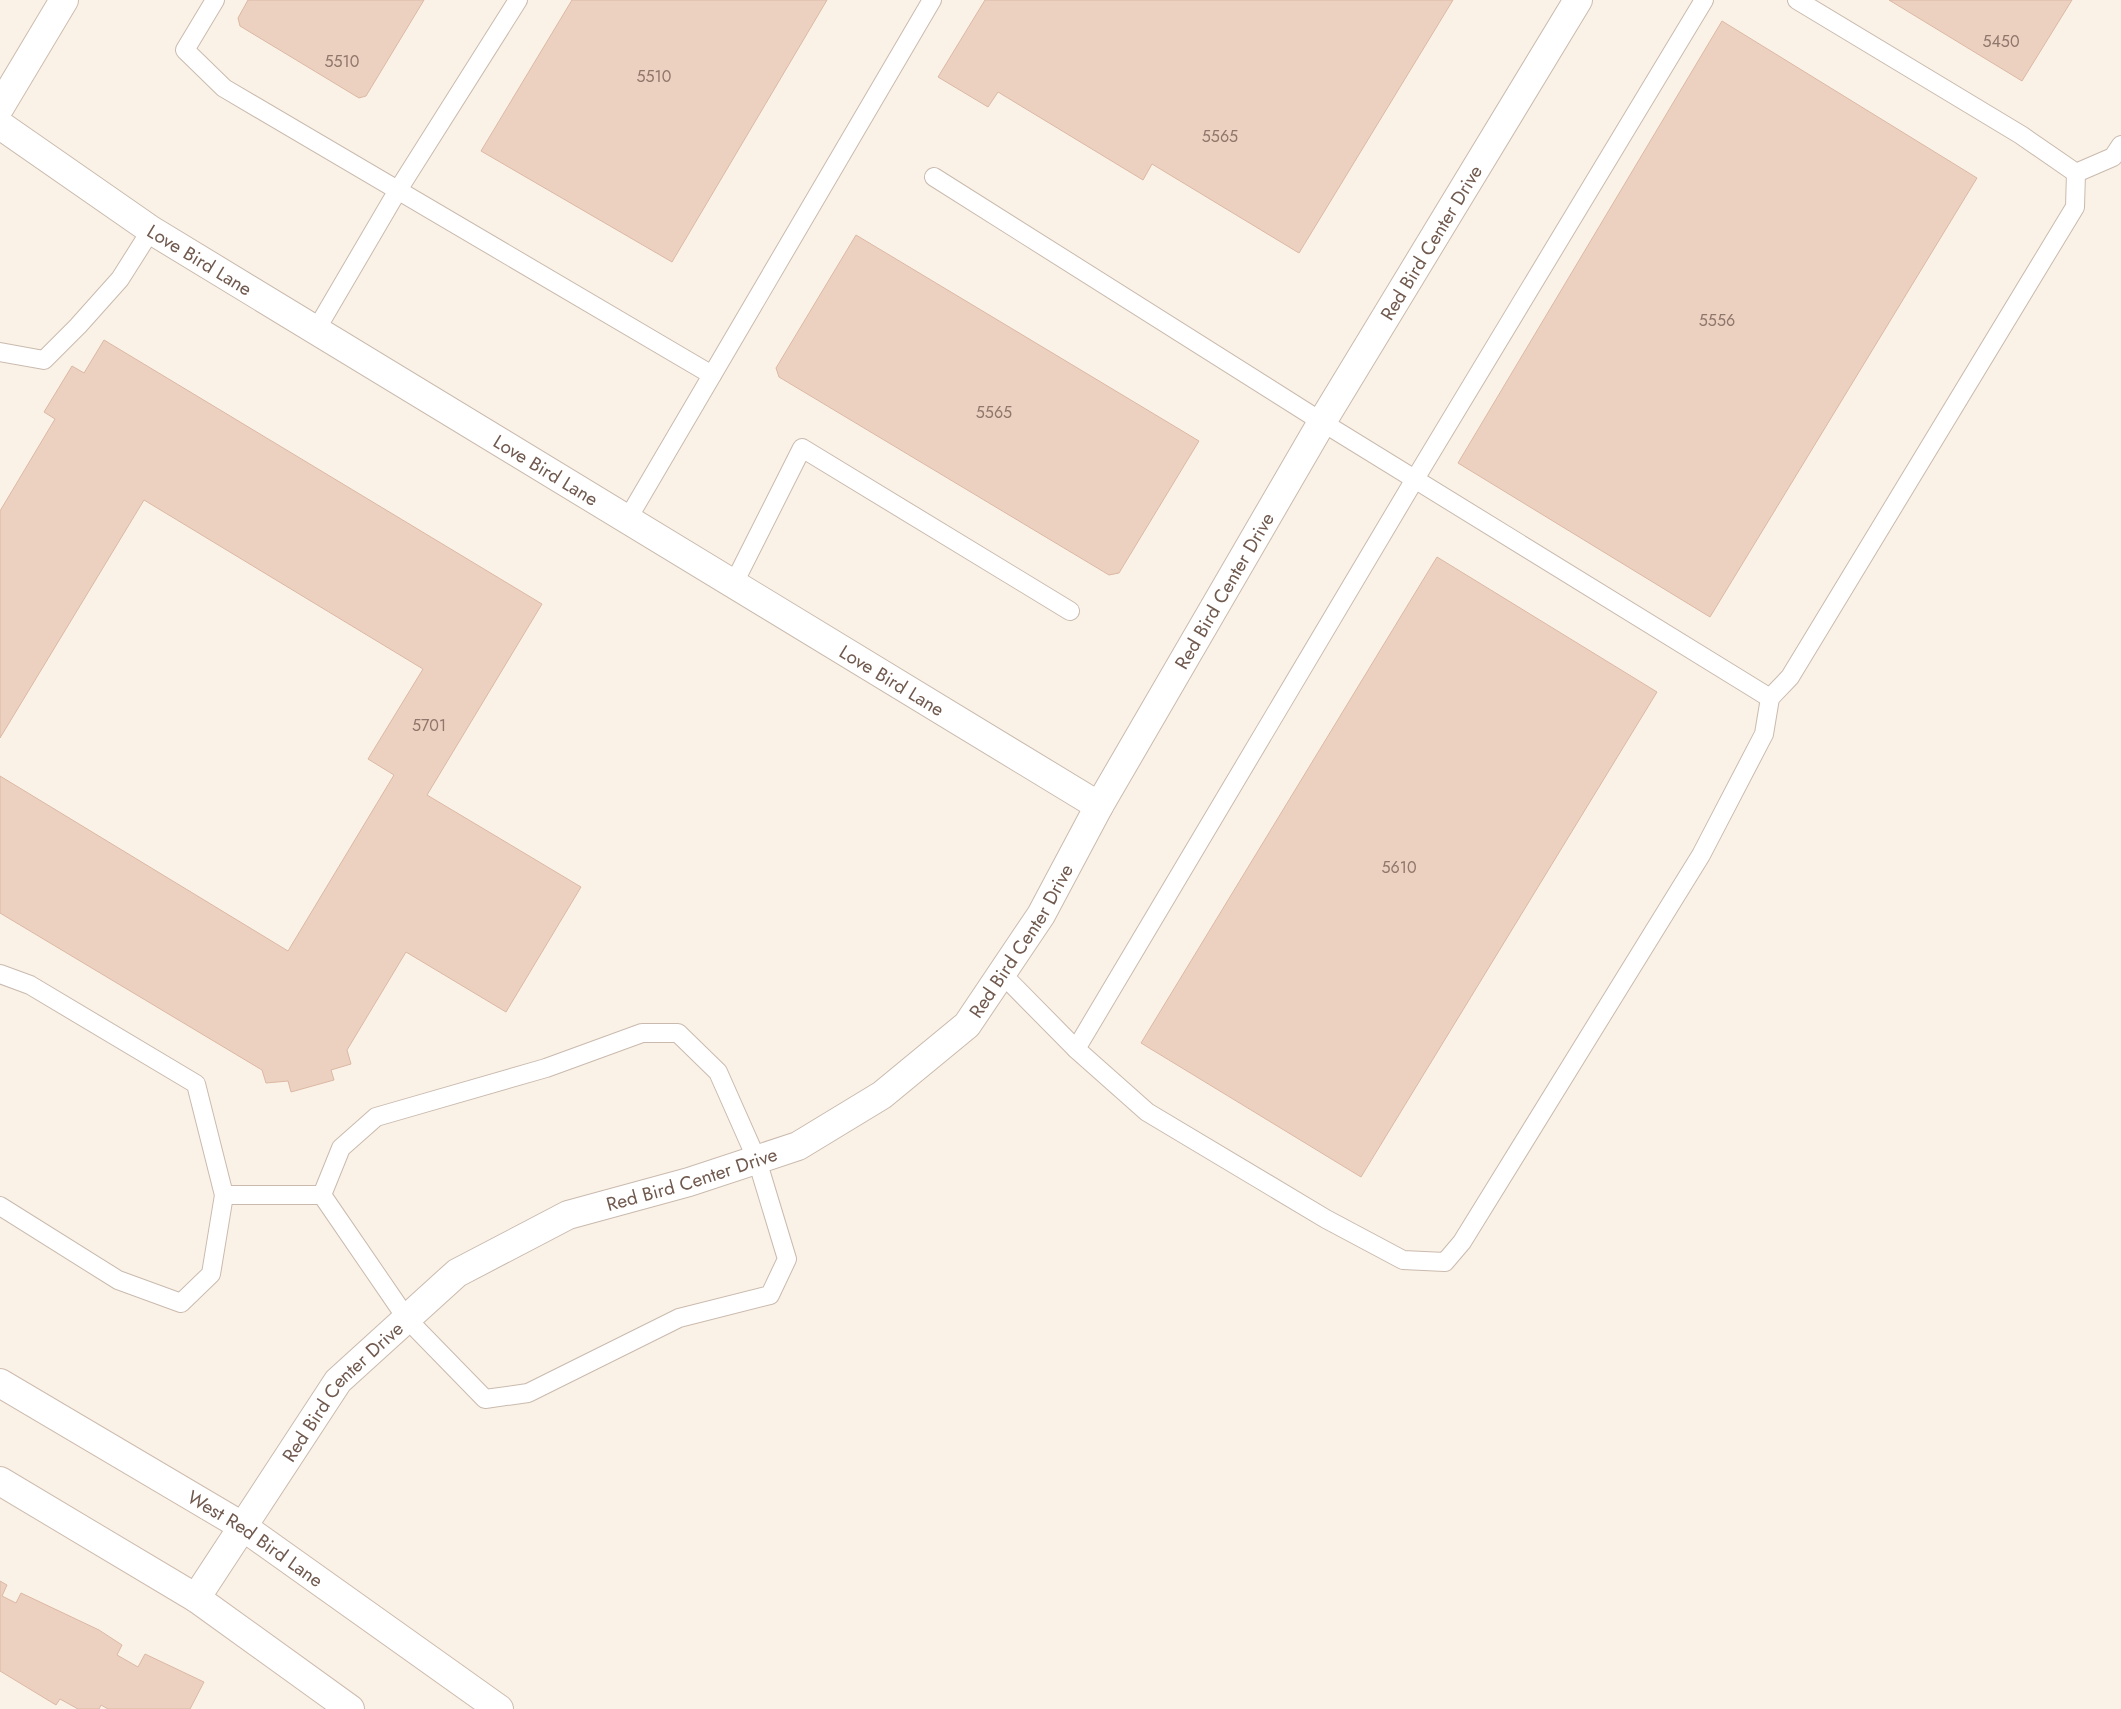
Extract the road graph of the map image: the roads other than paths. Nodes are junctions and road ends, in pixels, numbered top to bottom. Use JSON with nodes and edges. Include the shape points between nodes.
{"nodes":[{"id":1,"x":64,"y":0,"type":"edge"},
{"id":2,"x":215,"y":0,"type":"edge"},
{"id":3,"x":518,"y":0,"type":"edge"},
{"id":4,"x":932,"y":0,"type":"edge"},
{"id":5,"x":1578,"y":0,"type":"edge"},
{"id":6,"x":1704,"y":0,"type":"edge"},
{"id":7,"x":1797,"y":0,"type":"edge"},
{"id":8,"x":0,"y":107,"type":"edge"},
{"id":9,"x":0,"y":125,"type":"edge"},
{"id":10,"x":2121,"y":145,"type":"edge"},
{"id":11,"x":2076,"y":173,"type":"junction"},
{"id":12,"x":934,"y":177,"type":"dead end"},
{"id":13,"x":398,"y":190,"type":"junction"},
{"id":14,"x":151,"y":230,"type":"junction"},
{"id":15,"x":316,"y":330,"type":"junction"},
{"id":16,"x":0,"y":352,"type":"edge"},
{"id":17,"x":712,"y":375,"type":"junction"},
{"id":18,"x":1322,"y":422,"type":"junction"},
{"id":19,"x":1415,"y":479,"type":"junction"},
{"id":20,"x":627,"y":520,"type":"junction"},
{"id":21,"x":733,"y":585,"type":"junction"},
{"id":22,"x":1070,"y":611,"type":"dead end"},
{"id":23,"x":1770,"y":698,"type":"junction"},
{"id":24,"x":1099,"y":806,"type":"junction"},
{"id":25,"x":0,"y":974,"type":"edge"},
{"id":26,"x":1002,"y":974,"type":"junction"},
{"id":27,"x":1076,"y":1049,"type":"junction"},
{"id":28,"x":757,"y":1160,"type":"junction"},
{"id":29,"x":224,"y":1195,"type":"junction"},
{"id":30,"x":322,"y":1195,"type":"junction"},
{"id":31,"x":0,"y":1206,"type":"edge"},
{"id":32,"x":406,"y":1319,"type":"junction"},
{"id":33,"x":0,"y":1383,"type":"edge"},
{"id":34,"x":0,"y":1481,"type":"edge"},
{"id":35,"x":242,"y":1526,"type":"junction"},
{"id":36,"x":196,"y":1598,"type":"junction"},
{"id":37,"x":350,"y":1709,"type":"edge"},
{"id":38,"x":499,"y":1709,"type":"edge"}],
"edges":[{"from":1,"to":8,"type":"street"},
{"from":2,"to":13,"type":"lane","via":[[185,50],[224,88]]},
{"from":3,"to":13,"type":"lane"},
{"from":4,"to":17,"type":"lane"},
{"from":5,"to":18,"type":"street","name":"Red Bird Center Drive"},
{"from":6,"to":19,"type":"lane"},
{"from":7,"to":11,"type":"lane","via":[[2021,135]]},
{"from":9,"to":14,"type":"street","name":"Love Bird Lane"},
{"from":10,"to":11,"type":"lane","via":[[2113,157]]},
{"from":11,"to":23,"type":"lane","via":[[2074,206],[1790,677]]},
{"from":12,"to":18,"type":"lane"},
{"from":13,"to":15,"type":"lane"},
{"from":13,"to":17,"type":"lane"},
{"from":14,"to":15,"type":"street","name":"Love Bird Lane"},
{"from":14,"to":16,"type":"lane","via":[[120,279],[44,360]]},
{"from":15,"to":20,"type":"street","name":"Love Bird Lane"},
{"from":17,"to":20,"type":"lane"},
{"from":18,"to":19,"type":"lane"},
{"from":18,"to":24,"type":"street","name":"Red Bird Center Drive"},
{"from":19,"to":23,"type":"lane"},
{"from":19,"to":27,"type":"lane"},
{"from":20,"to":21,"type":"street","name":"Love Bird Lane"},
{"from":21,"to":22,"type":"lane","via":[[802,448]]},
{"from":21,"to":24,"type":"street","name":"Love Bird Lane"},
{"from":23,"to":27,"type":"lane","via":[[1764,734],[1701,855],[1462,1242],[1445,1262],[1403,1260],[1326,1218],[1147,1112]]},
{"from":24,"to":26,"type":"street","name":"Red Bird Center Drive","via":[[1042,915]]},
{"from":25,"to":29,"type":"lane","via":[[30,985],[196,1084]]},
{"from":26,"to":27,"type":"lane"},
{"from":26,"to":28,"type":"street","name":"Red Bird Center Drive","via":[[967,1025],[882,1096],[798,1146]]},
{"from":28,"to":30,"type":"lane","via":[[718,1072],[678,1033],[642,1033],[546,1068],[376,1117],[341,1148]]},
{"from":28,"to":32,"type":"street","name":"Red Bird Center Drive","via":[[568,1215],[458,1273]]},
{"from":28,"to":32,"type":"lane","via":[[787,1259],[770,1295],[679,1318],[528,1393],[485,1400]]},
{"from":29,"to":30,"type":"lane"},
{"from":29,"to":31,"type":"lane","via":[[210,1274],[181,1303],[118,1280]]},
{"from":30,"to":32,"type":"lane"},
{"from":32,"to":35,"type":"street","name":"Red Bird Center Drive","via":[[338,1381]]},
{"from":33,"to":35,"type":"street","name":"West Red Bird Lane"},
{"from":34,"to":36,"type":"street"},
{"from":35,"to":36,"type":"street","name":"Red Bird Center Drive"},
{"from":35,"to":38,"type":"street","name":"West Red Bird Lane"},
{"from":36,"to":37,"type":"street"}]}
